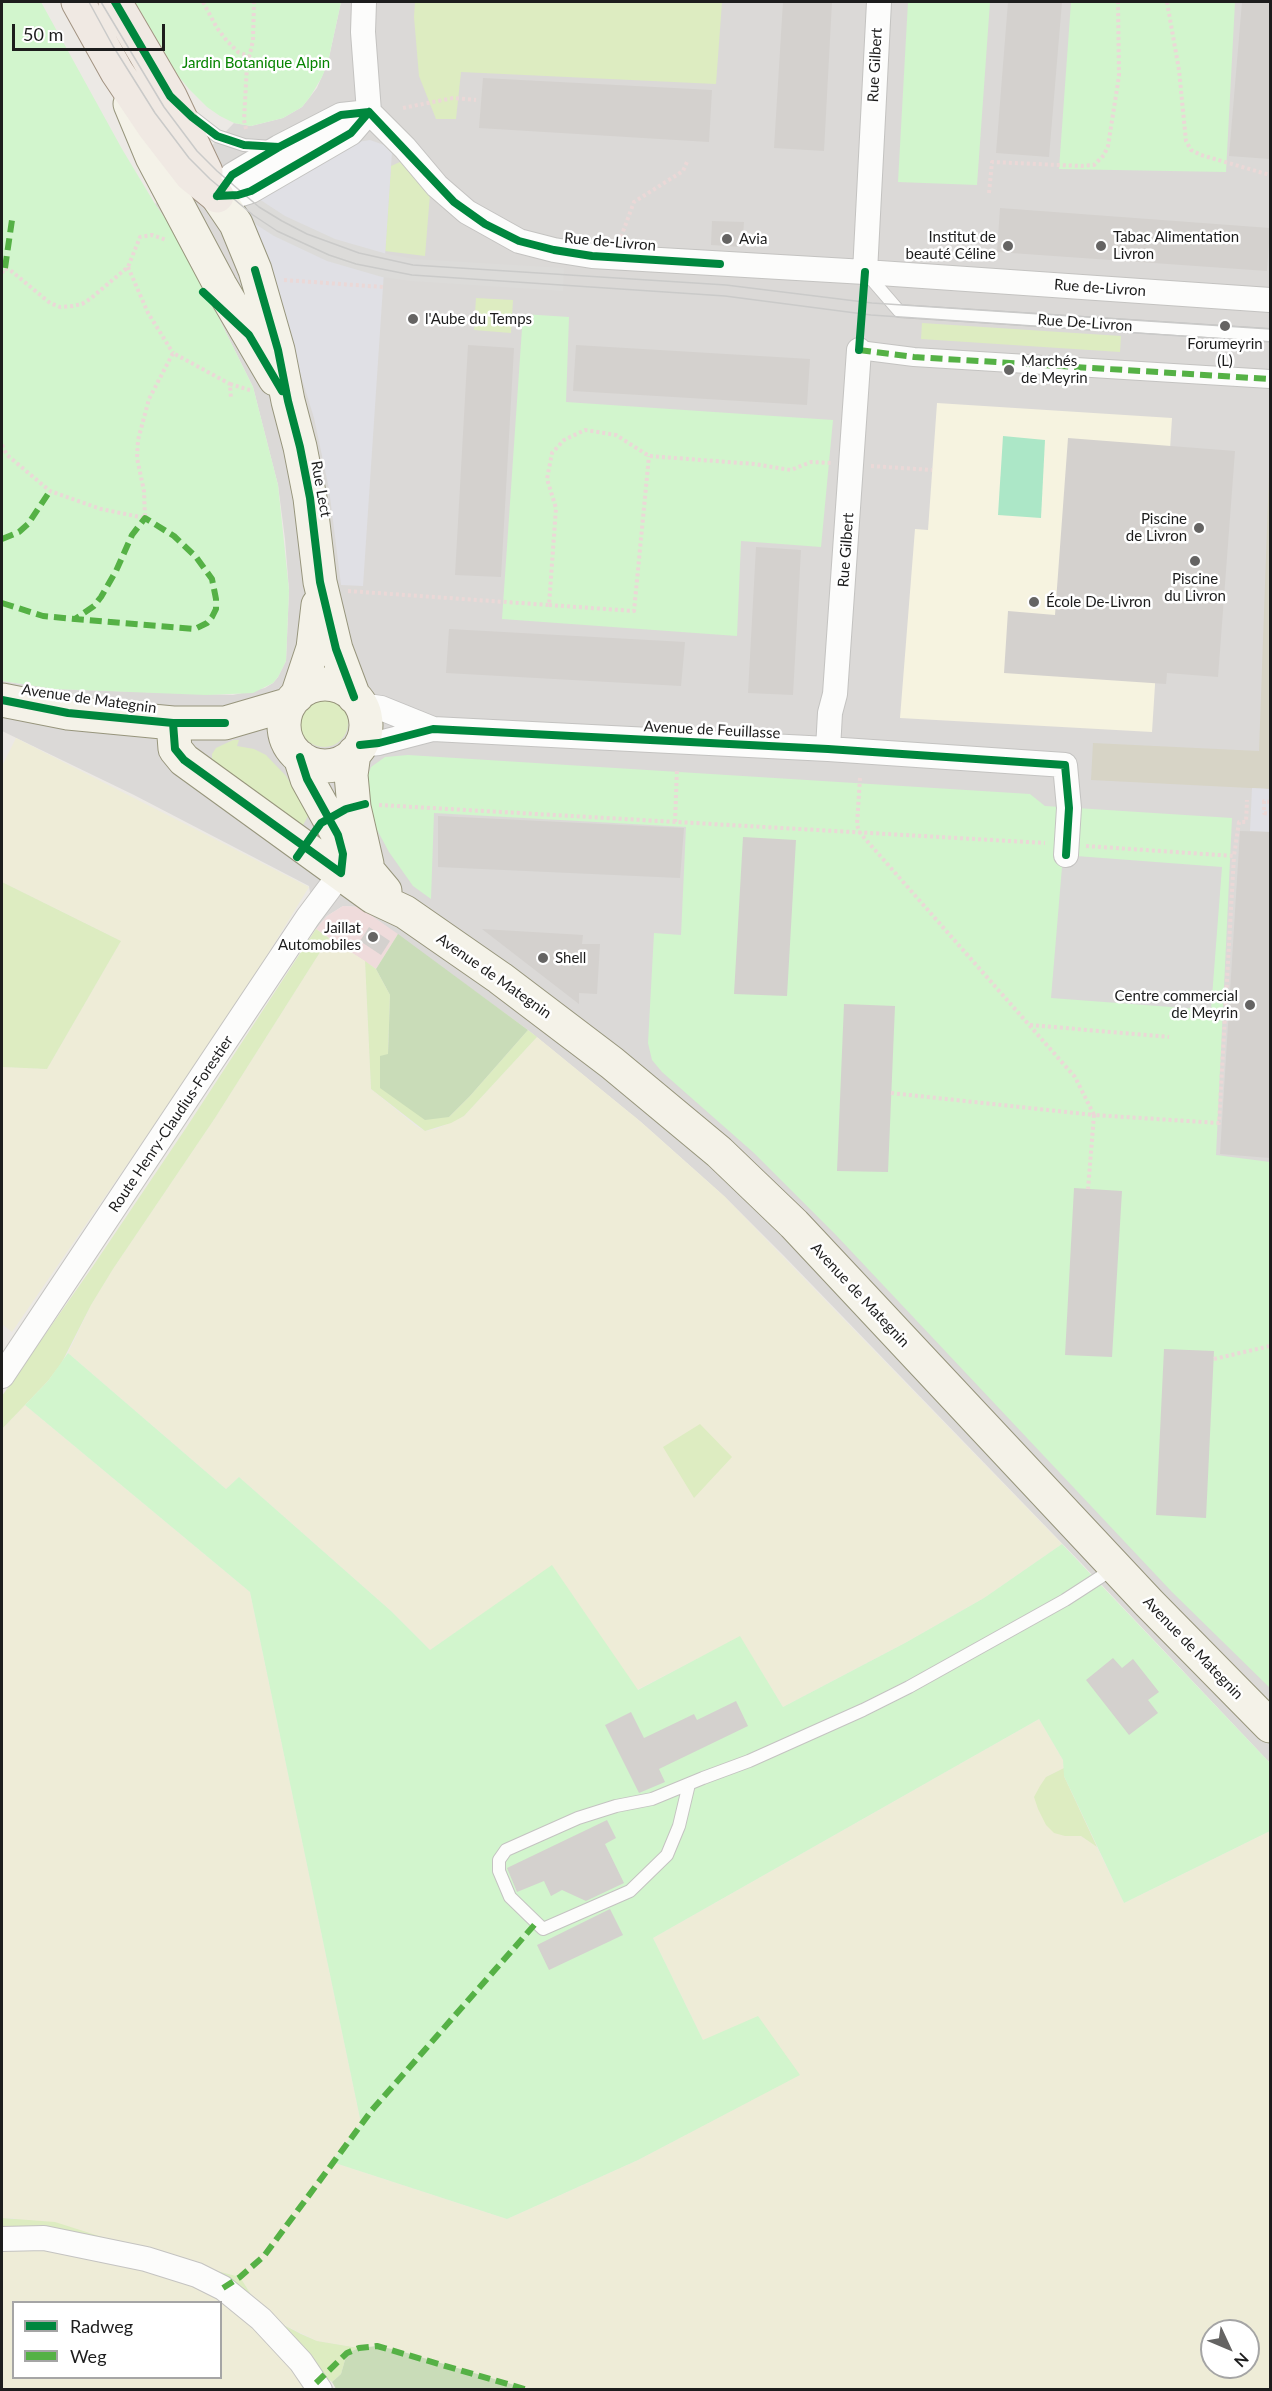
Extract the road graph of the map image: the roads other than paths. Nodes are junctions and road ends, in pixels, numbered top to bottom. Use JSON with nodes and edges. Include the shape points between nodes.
{"nodes":[{"id":1,"x":78,"y":2,"type":"edge"},
{"id":2,"x":115,"y":2,"type":"edge"},
{"id":3,"x":364,"y":2,"type":"edge"},
{"id":4,"x":879,"y":2,"type":"edge"},
{"id":5,"x":117,"y":72,"type":"junction"},
{"id":6,"x":170,"y":96,"type":"junction"},
{"id":7,"x":369,"y":112,"type":"junction"},
{"id":8,"x":279,"y":147,"type":"junction"},
{"id":9,"x":217,"y":196,"type":"junction"},
{"id":10,"x":865,"y":272,"type":"junction"},
{"id":11,"x":1270,"y":300,"type":"edge"},
{"id":12,"x":1270,"y":335,"type":"edge"},
{"id":13,"x":859,"y":350,"type":"joint"},
{"id":14,"x":1270,"y":379,"type":"edge"},
{"id":15,"x":275,"y":398,"type":"junction"},
{"id":16,"x":332,"y":586,"type":"junction"},
{"id":17,"x":2,"y":700,"type":"edge"},
{"id":18,"x":293,"y":700,"type":"junction"},
{"id":19,"x":357,"y":701,"type":"junction"},
{"id":20,"x":172,"y":723,"type":"junction"},
{"id":21,"x":225,"y":723,"type":"junction"},
{"id":22,"x":433,"y":729,"type":"junction"},
{"id":23,"x":357,"y":749,"type":"junction"},
{"id":24,"x":828,"y":749,"type":"junction"},
{"id":25,"x":296,"y":754,"type":"junction"},
{"id":26,"x":1066,"y":855,"type":"dead end"},
{"id":27,"x":355,"y":871,"type":"junction"},
{"id":28,"x":2,"y":1376,"type":"edge"},
{"id":29,"x":1117,"y":1567,"type":"junction"},
{"id":30,"x":1270,"y":1726,"type":"edge"},
{"id":31,"x":689,"y":1784,"type":"junction"},
{"id":32,"x":2,"y":2238,"type":"edge"},
{"id":33,"x":320,"y":2390,"type":"edge"}],
"edges":[{"from":1,"to":5,"type":"main road","name":"Rue Lect"},
{"from":2,"to":6,"type":"main road","name":"Rue Lect"},
{"from":3,"to":7,"type":"street"},
{"from":4,"to":10,"type":"street","name":"Rue Gilbert"},
{"from":5,"to":9,"type":"main road","name":"Rue Lect","via":[[191,175]]},
{"from":5,"to":15,"type":"main road","name":"Rue Lect","via":[[152,157]]},
{"from":6,"to":8,"type":"lane","via":[[217,136],[244,145]]},
{"from":6,"to":9,"type":"main road","name":"Rue Lect"},
{"from":7,"to":8,"type":"street","via":[[341,115]]},
{"from":7,"to":9,"type":"street","via":[[351,133],[251,191]]},
{"from":7,"to":10,"type":"street","name":"Rue de-Livron","via":[[453,202],[485,224],[519,240],[592,256]]},
{"from":8,"to":9,"type":"street","via":[[230,177]]},
{"from":9,"to":15,"type":"main road","name":"Rue Lect","via":[[216,227]]},
{"from":10,"to":11,"type":"street","name":"Rue de-Livron"},
{"from":10,"to":12,"type":"lane","name":"Rue De-Livron","via":[[899,311]]},
{"from":13,"to":14,"type":"street"},
{"from":13,"to":24,"type":"street","name":"Rue Gilbert"},
{"from":15,"to":16,"type":"main road","name":"Rue Lect","via":[[300,447]]},
{"from":16,"to":18,"type":"main road","name":"Rue Lect"},
{"from":16,"to":19,"type":"main road","name":"Rue Lect","via":[[336,649]]},
{"from":17,"to":20,"type":"main road","name":"Avenue de Mategnin","via":[[68,713]]},
{"from":18,"to":19,"type":"main road","via":[[305,689],[326,684],[336,686]]},
{"from":18,"to":21,"type":"main road","name":"Avenue de Mategnin"},
{"from":18,"to":25,"type":"main road","via":[[284,724]]},
{"from":19,"to":22,"type":"street","name":"Avenue de Feuillasse"},
{"from":19,"to":23,"type":"main road","via":[[365,725]]},
{"from":20,"to":21,"type":"main road","name":"Avenue de Mategnin"},
{"from":20,"to":27,"type":"main road","name":"Avenue de Mategnin","via":[[175,748],[184,760]]},
{"from":21,"to":25,"type":"main road","name":"Avenue de Mategnin"},
{"from":22,"to":23,"type":"street","name":"Avenue de Feuillasse"},
{"from":22,"to":24,"type":"street","name":"Avenue de Feuillasse"},
{"from":23,"to":25,"type":"main road","via":[[347,759],[332,765],[315,765]]},
{"from":23,"to":27,"type":"main road","via":[[351,775]]},
{"from":24,"to":26,"type":"street","name":"Avenue de Feuillasse","via":[[1065,765],[1069,808]]},
{"from":25,"to":27,"type":"main road","name":"Avenue de Mategnin"},
{"from":27,"to":28,"type":"street","name":"Route Henry-Claudius-Forestier","via":[[308,917],[13,1353]]},
{"from":27,"to":29,"type":"main road","name":"Avenue de Mategnin","via":[[373,897],[405,912],[570,1029],[719,1152],[794,1224]]},
{"from":29,"to":30,"type":"main road","name":"Avenue de Mategnin"},
{"from":29,"to":31,"type":"lane","via":[[909,1687],[760,1756]]},
{"from":31,"to":31,"type":"lane","via":[[652,1799],[578,1818],[506,1850],[498,1860],[510,1897],[543,1929],[630,1891],[668,1855]]},
{"from":32,"to":33,"type":"street","via":[[44,2238],[146,2259],[197,2275],[223,2288],[261,2319]]}]}
